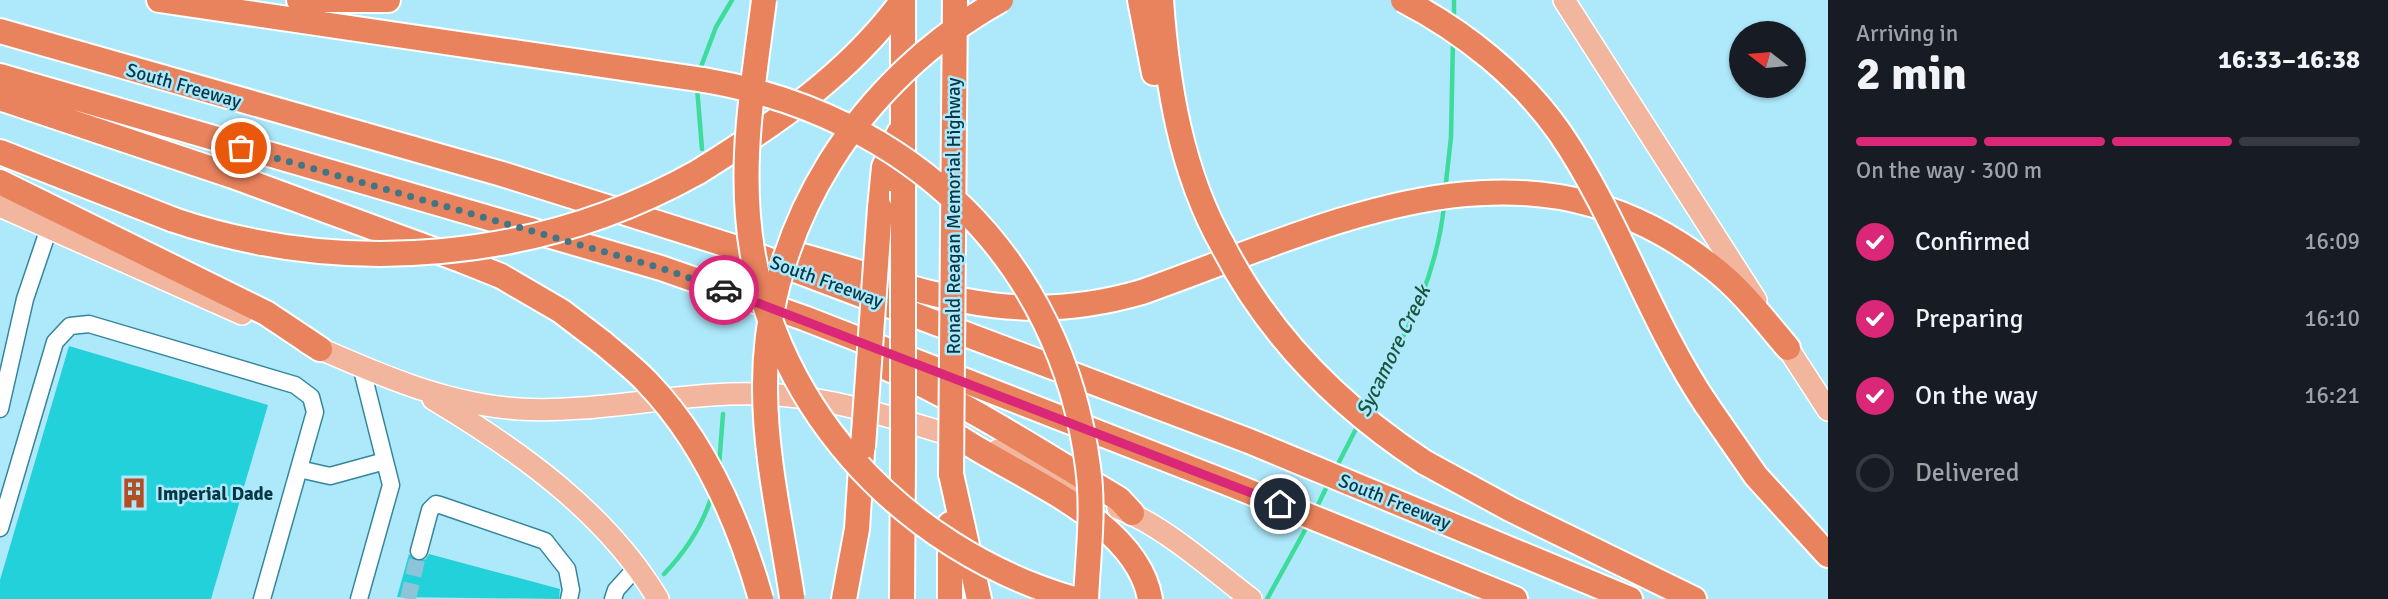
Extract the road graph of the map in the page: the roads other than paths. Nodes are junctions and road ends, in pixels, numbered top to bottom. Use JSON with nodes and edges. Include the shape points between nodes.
{"nodes":[{"id":1,"x":159,"y":0,"type":"edge"},
{"id":2,"x":299,"y":0,"type":"edge"},
{"id":3,"x":388,"y":0,"type":"edge"},
{"id":4,"x":764,"y":0,"type":"edge"},
{"id":5,"x":903,"y":0,"type":"edge"},
{"id":6,"x":954,"y":0,"type":"edge"},
{"id":7,"x":1001,"y":0,"type":"edge"},
{"id":8,"x":1140,"y":0,"type":"edge"},
{"id":9,"x":1161,"y":0,"type":"edge"},
{"id":10,"x":1404,"y":0,"type":"edge"},
{"id":11,"x":1564,"y":0,"type":"edge"},
{"id":12,"x":0,"y":31,"type":"edge"},
{"id":13,"x":0,"y":76,"type":"edge"},
{"id":14,"x":0,"y":98,"type":"edge"},
{"id":15,"x":903,"y":122,"type":"junction"},
{"id":16,"x":0,"y":152,"type":"edge"},
{"id":17,"x":0,"y":182,"type":"edge"},
{"id":18,"x":1194,"y":185,"type":"junction"},
{"id":19,"x":0,"y":206,"type":"edge"},
{"id":20,"x":49,"y":228,"type":"junction"},
{"id":21,"x":737,"y":248,"type":"junction"},
{"id":22,"x":804,"y":318,"type":"junction"},
{"id":23,"x":1788,"y":348,"type":"junction"},
{"id":24,"x":320,"y":349,"type":"junction"},
{"id":25,"x":360,"y":366,"type":"junction"},
{"id":26,"x":413,"y":388,"type":"junction"},
{"id":27,"x":0,"y":409,"type":"edge"},
{"id":28,"x":1828,"y":410,"type":"edge"},
{"id":29,"x":960,"y":438,"type":"junction"},
{"id":30,"x":384,"y":461,"type":"junction"},
{"id":31,"x":299,"y":469,"type":"junction"},
{"id":32,"x":951,"y":474,"type":"junction"},
{"id":33,"x":1132,"y":513,"type":"junction"},
{"id":34,"x":0,"y":528,"type":"edge"},
{"id":35,"x":419,"y":551,"type":"tunnel mouth"},
{"id":36,"x":1828,"y":555,"type":"edge"},
{"id":37,"x":635,"y":569,"type":"junction"},
{"id":38,"x":262,"y":599,"type":"edge"},
{"id":39,"x":359,"y":599,"type":"edge"},
{"id":40,"x":569,"y":599,"type":"edge"},
{"id":41,"x":613,"y":599,"type":"edge"},
{"id":42,"x":658,"y":599,"type":"edge"},
{"id":43,"x":761,"y":599,"type":"edge"},
{"id":44,"x":792,"y":599,"type":"edge"},
{"id":45,"x":844,"y":599,"type":"edge"},
{"id":46,"x":902,"y":599,"type":"edge"},
{"id":47,"x":950,"y":599,"type":"edge"},
{"id":48,"x":979,"y":599,"type":"edge"},
{"id":49,"x":1074,"y":599,"type":"edge"},
{"id":50,"x":1086,"y":599,"type":"edge"},
{"id":51,"x":1150,"y":599,"type":"edge"},
{"id":52,"x":1251,"y":599,"type":"edge"},
{"id":53,"x":1515,"y":599,"type":"edge"},
{"id":54,"x":1630,"y":599,"type":"edge"},
{"id":55,"x":1694,"y":599,"type":"edge"}],
"edges":[{"from":1,"to":50,"type":"highway","bridge":true,"via":[[741,87],[825,114],[893,151],[935,182],[989,236],[1033,300],[1052,339],[1074,401],[1087,463]]},
{"from":2,"to":3,"type":"highway"},
{"from":4,"to":49,"type":"highway","bridge":true,"via":[[746,152],[748,219],[764,299],[793,372],[858,467],[911,517],[981,562]]},
{"from":5,"to":15,"type":"highway"},
{"from":5,"to":16,"type":"highway","bridge":true,"via":[[852,59],[772,124],[678,183],[559,230],[463,249],[367,254],[279,246],[174,220]]},
{"from":6,"to":32,"type":"highway","name":"Ronald Reagan Memorial Highway","bridge":true},
{"from":7,"to":44,"type":"highway","bridge":true,"via":[[946,36],[874,101],[827,165],[792,237],[772,312],[765,385],[769,447]]},
{"from":8,"to":18,"type":"highway","via":[[1168,131]]},
{"from":9,"to":18,"type":"highway","via":[[1170,85]]},
{"from":10,"to":36,"type":"highway","bridge":true,"via":[[1482,52],[1559,131],[1706,404],[1756,476]]},
{"from":11,"to":23,"type":"main road"},
{"from":12,"to":21,"type":"highway","name":"South Freeway","via":[[502,174]]},
{"from":13,"to":22,"type":"highway","via":[[661,268]]},
{"from":14,"to":43,"type":"highway","bridge":true,"via":[[233,176],[461,260],[501,276],[561,311],[647,382],[680,422],[708,466]]},
{"from":15,"to":45,"type":"highway","bridge":true,"via":[[884,167],[857,529]]},
{"from":15,"to":46,"type":"highway","bridge":true},
{"from":17,"to":24,"type":"highway","via":[[265,313]]},
{"from":18,"to":55,"type":"highway","bridge":true,"via":[[1233,266],[1293,351],[1351,408],[1424,462]]},
{"from":19,"to":20,"type":"main road"},
{"from":20,"to":24,"type":"main road"},
{"from":20,"to":27,"type":"lane","via":[[25,299]]},
{"from":21,"to":23,"type":"highway","via":[[773,248],[966,302],[1049,309],[1142,292],[1334,224],[1434,196],[1483,191],[1530,194],[1606,210],[1675,241],[1732,284]]},
{"from":21,"to":54,"type":"highway","name":"South Freeway","via":[[1249,441]]},
{"from":22,"to":33,"type":"highway","via":[[824,340],[946,396],[1118,499]]},
{"from":22,"to":53,"type":"highway"},
{"from":23,"to":28,"type":"main road"},
{"from":24,"to":25,"type":"main road"},
{"from":25,"to":26,"type":"main road"},
{"from":25,"to":30,"type":"lane"},
{"from":26,"to":29,"type":"main road","via":[[520,409],[733,393],[777,395],[878,412]]},
{"from":26,"to":37,"type":"main road","via":[[538,470],[604,529]]},
{"from":29,"to":33,"type":"main road","via":[[996,449]]},
{"from":29,"to":51,"type":"highway","via":[[1062,499],[1115,539],[1140,567]]},
{"from":30,"to":31,"type":"lane","via":[[330,476]]},
{"from":30,"to":39,"type":"lane","via":[[391,485]]},
{"from":31,"to":34,"type":"lane","via":[[315,412],[311,397],[295,386],[89,324],[70,326],[55,342]]},
{"from":31,"to":38,"type":"lane"},
{"from":32,"to":47,"type":"highway","name":"Ronald Reagan Memorial Highway"},
{"from":32,"to":48,"type":"highway"},
{"from":33,"to":52,"type":"main road"},
{"from":35,"to":40,"type":"lane","via":[[430,510],[440,505],[545,541],[567,569]]},
{"from":37,"to":41,"type":"lane"},
{"from":37,"to":42,"type":"main road"}]}
